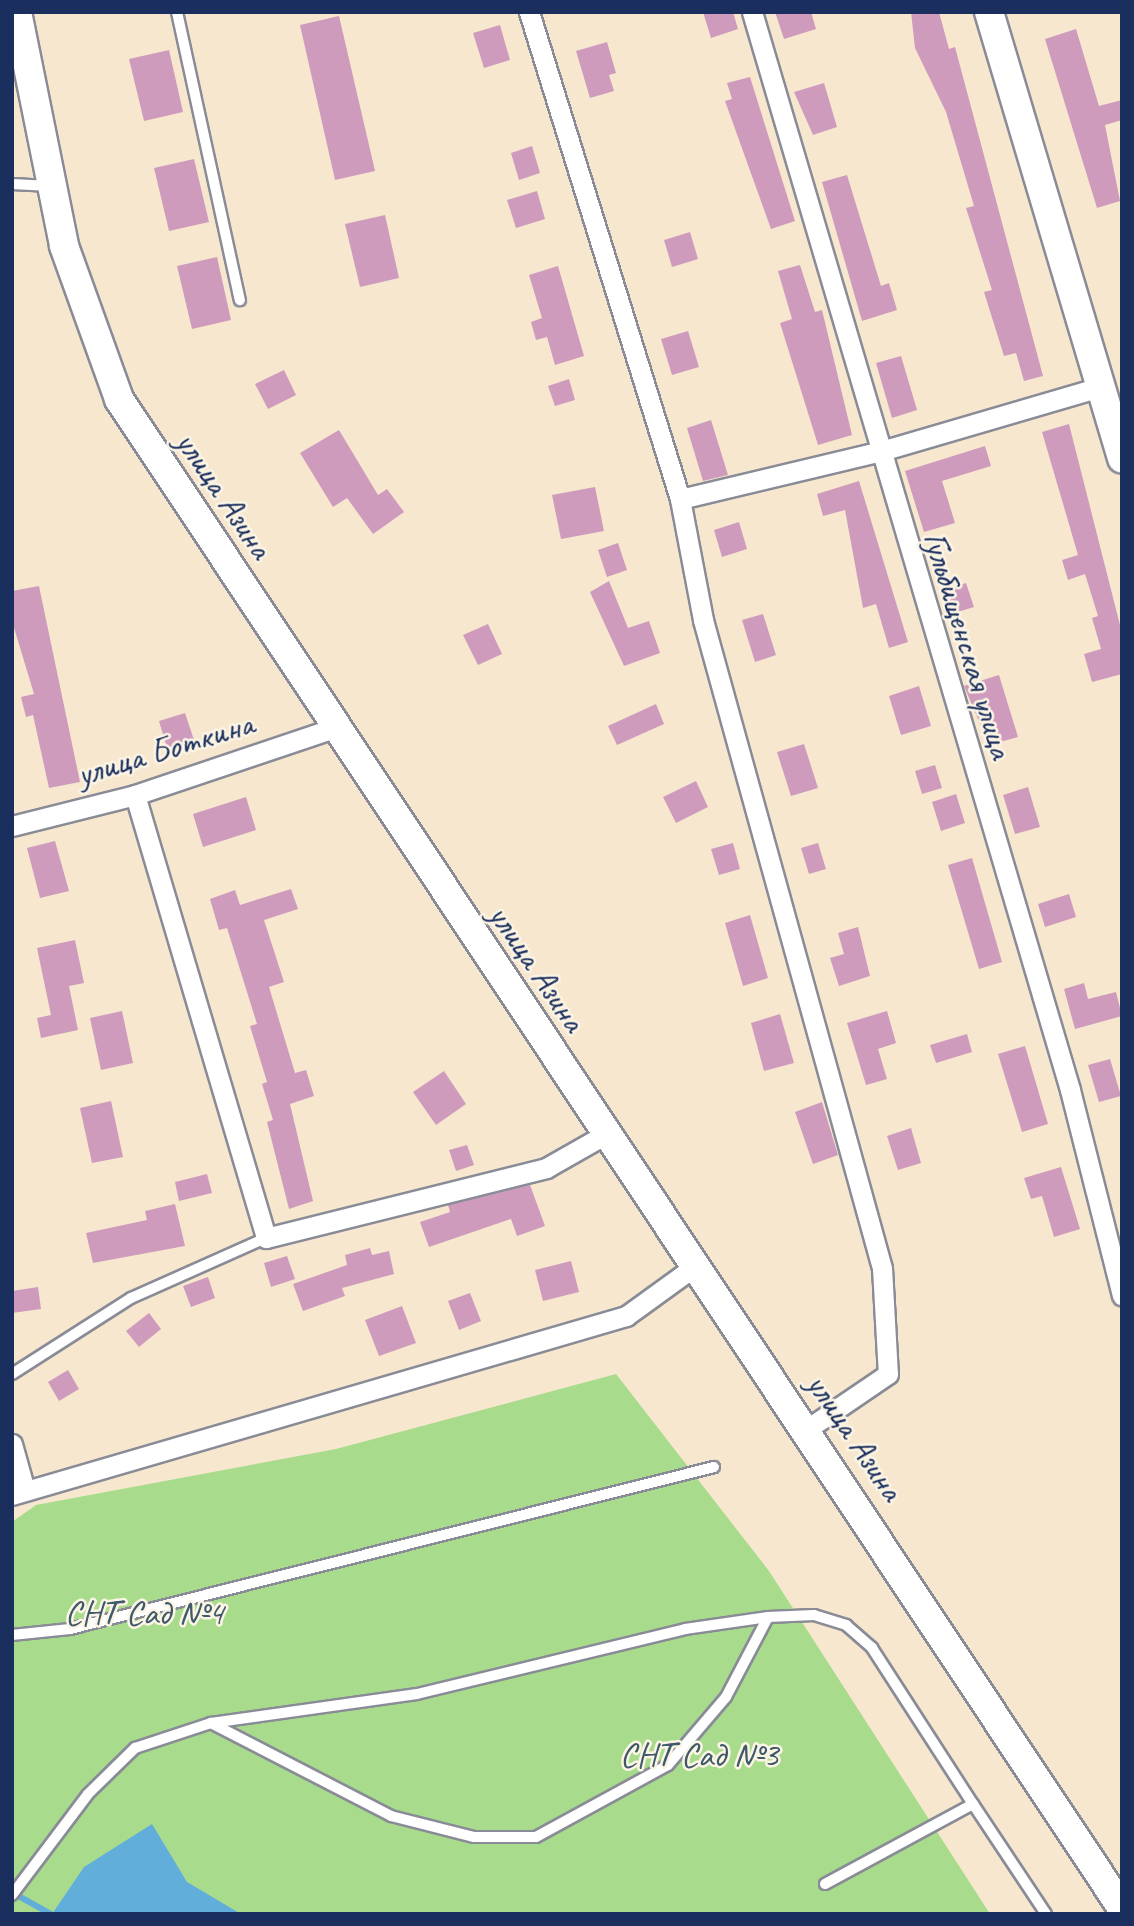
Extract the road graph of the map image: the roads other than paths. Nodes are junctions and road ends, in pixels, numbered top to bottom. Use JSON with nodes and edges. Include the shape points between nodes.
{"nodes":[{"id":1,"x":17,"y":12,"type":"edge"},
{"id":2,"x":177,"y":12,"type":"edge"},
{"id":3,"x":529,"y":12,"type":"edge"},
{"id":4,"x":752,"y":12,"type":"edge"},
{"id":5,"x":993,"y":13,"type":"edge"},
{"id":6,"x":12,"y":184,"type":"edge"},
{"id":7,"x":53,"y":186,"type":"junction"},
{"id":8,"x":240,"y":300,"type":"dead end"},
{"id":9,"x":1101,"y":387,"type":"junction"},
{"id":10,"x":877,"y":452,"type":"junction"},
{"id":11,"x":1122,"y":459,"type":"edge"},
{"id":12,"x":680,"y":499,"type":"junction"},
{"id":13,"x":334,"y":728,"type":"junction"},
{"id":14,"x":135,"y":795,"type":"junction"},
{"id":15,"x":12,"y":826,"type":"edge"},
{"id":16,"x":604,"y":1135,"type":"junction"},
{"id":17,"x":265,"y":1238,"type":"junction"},
{"id":18,"x":695,"y":1266,"type":"junction"},
{"id":19,"x":1122,"y":1296,"type":"edge"},
{"id":20,"x":12,"y":1374,"type":"edge"},
{"id":21,"x":807,"y":1429,"type":"junction"},
{"id":22,"x":12,"y":1444,"type":"edge"},
{"id":23,"x":714,"y":1467,"type":"dead end"},
{"id":24,"x":18,"y":1491,"type":"edge"},
{"id":25,"x":768,"y":1617,"type":"junction"},
{"id":26,"x":12,"y":1634,"type":"edge"},
{"id":27,"x":211,"y":1723,"type":"junction"},
{"id":28,"x":973,"y":1804,"type":"junction"},
{"id":29,"x":825,"y":1884,"type":"dead end"},
{"id":30,"x":12,"y":1895,"type":"edge"},
{"id":31,"x":1122,"y":1908,"type":"edge"},
{"id":32,"x":1046,"y":1914,"type":"edge"}],
"edges":[{"from":1,"to":7,"type":"main road","name":"улица Азина"},
{"from":2,"to":8,"type":"lane"},
{"from":3,"to":12,"type":"street"},
{"from":4,"to":10,"type":"street","name":"Гульбищенская улица"},
{"from":5,"to":9,"type":"main road"},
{"from":6,"to":7,"type":"lane"},
{"from":7,"to":13,"type":"main road","name":"улица Азина","via":[[84,315],[119,399]]},
{"from":9,"to":10,"type":"street"},
{"from":9,"to":11,"type":"main road"},
{"from":10,"to":12,"type":"street"},
{"from":10,"to":19,"type":"street","name":"Гульбищенская улица","via":[[1070,1090]]},
{"from":12,"to":21,"type":"street","via":[[703,620],[882,1268],[888,1374]]},
{"from":13,"to":14,"type":"street","name":"улица Боткина"},
{"from":13,"to":16,"type":"main road","name":"улица Азина"},
{"from":14,"to":15,"type":"street","name":"улица Боткина"},
{"from":14,"to":17,"type":"street"},
{"from":16,"to":17,"type":"street","via":[[546,1168]]},
{"from":16,"to":18,"type":"main road","name":"улица Азина"},
{"from":17,"to":20,"type":"lane","via":[[131,1298]]},
{"from":18,"to":21,"type":"main road","name":"улица Азина"},
{"from":18,"to":24,"type":"street","via":[[626,1316],[430,1377]]},
{"from":21,"to":31,"type":"main road","name":"улица Азина"},
{"from":22,"to":24,"type":"street"},
{"from":23,"to":26,"type":"lane","via":[[70,1629]]},
{"from":25,"to":27,"type":"lane","via":[[685,1629],[416,1694]]},
{"from":25,"to":27,"type":"lane","via":[[726,1698],[668,1765],[536,1837],[474,1837],[391,1816]]},
{"from":25,"to":28,"type":"lane","via":[[814,1615],[854,1633],[872,1648]]},
{"from":27,"to":30,"type":"lane","via":[[135,1748],[88,1794]]},
{"from":28,"to":29,"type":"lane"},
{"from":28,"to":32,"type":"lane"}]}
